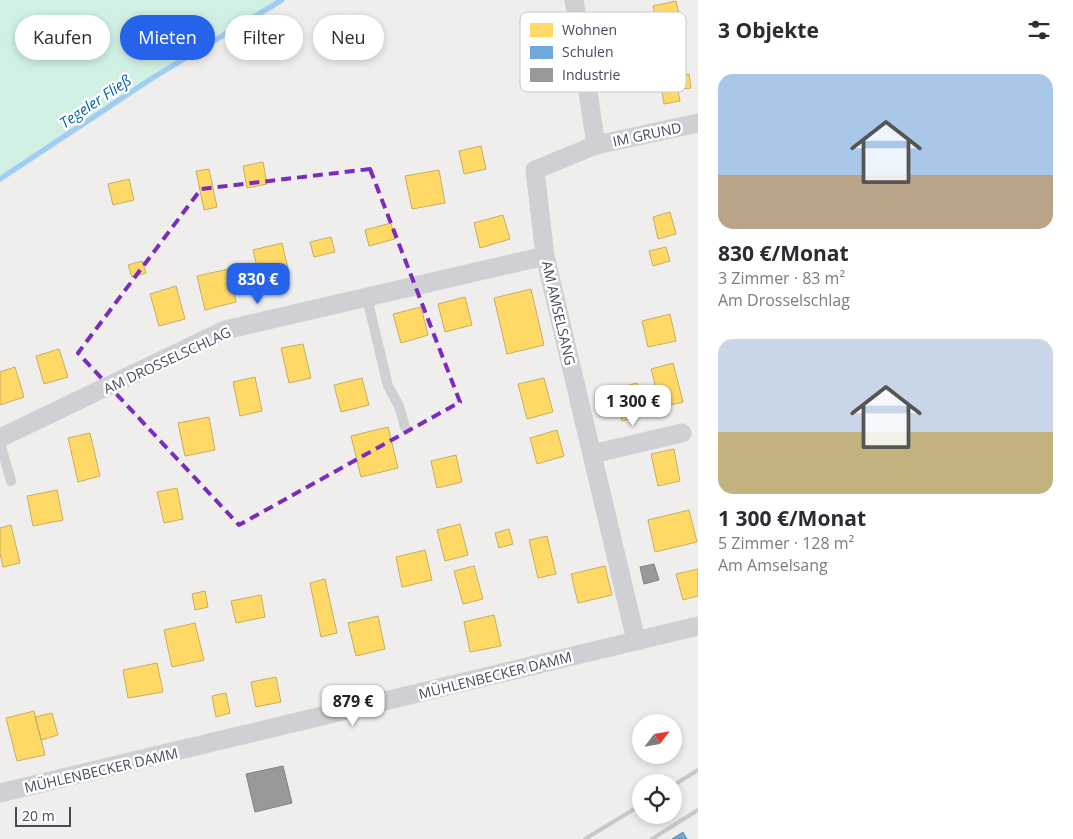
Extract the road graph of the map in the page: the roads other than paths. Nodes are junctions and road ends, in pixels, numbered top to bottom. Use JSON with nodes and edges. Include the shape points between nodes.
{"nodes":[{"id":1,"x":588,"y":92,"type":"edge"},
{"id":2,"x":698,"y":122,"type":"edge"},
{"id":3,"x":596,"y":145,"type":"junction"},
{"id":4,"x":535,"y":170,"type":"joint"},
{"id":5,"x":546,"y":256,"type":"junction"},
{"id":6,"x":367,"y":298,"type":"junction"},
{"id":7,"x":404,"y":427,"type":"dead end"},
{"id":8,"x":682,"y":433,"type":"dead end"},
{"id":9,"x":0,"y":438,"type":"edge"},
{"id":10,"x":0,"y":443,"type":"edge"},
{"id":11,"x":592,"y":454,"type":"junction"},
{"id":12,"x":10,"y":481,"type":"dead end"},
{"id":13,"x":698,"y":626,"type":"edge"},
{"id":14,"x":638,"y":640,"type":"junction"},
{"id":15,"x":0,"y":793,"type":"edge"}],
"edges":[{"from":1,"to":3,"type":"street","name":"IM GRUND"},
{"from":2,"to":3,"type":"street","name":"IM GRUND"},
{"from":3,"to":4,"type":"street","name":"IM GRUND"},
{"from":4,"to":5,"type":"street","name":"AM AMSELSANG"},
{"from":5,"to":6,"type":"street","name":"AM DROSSELSCHLAG"},
{"from":5,"to":11,"type":"street","name":"AM AMSELSANG"},
{"from":6,"to":7,"type":"lane","via":[[388,386],[399,406]]},
{"from":6,"to":9,"type":"street","name":"AM DROSSELSCHLAG","via":[[225,330]]},
{"from":8,"to":11,"type":"street"},
{"from":10,"to":12,"type":"lane"},
{"from":11,"to":14,"type":"street","name":"AM AMSELSANG"},
{"from":13,"to":14,"type":"street","name":"MÜHLENBECKER DAMM"},
{"from":14,"to":15,"type":"street","name":"MÜHLENBECKER DAMM"}]}
